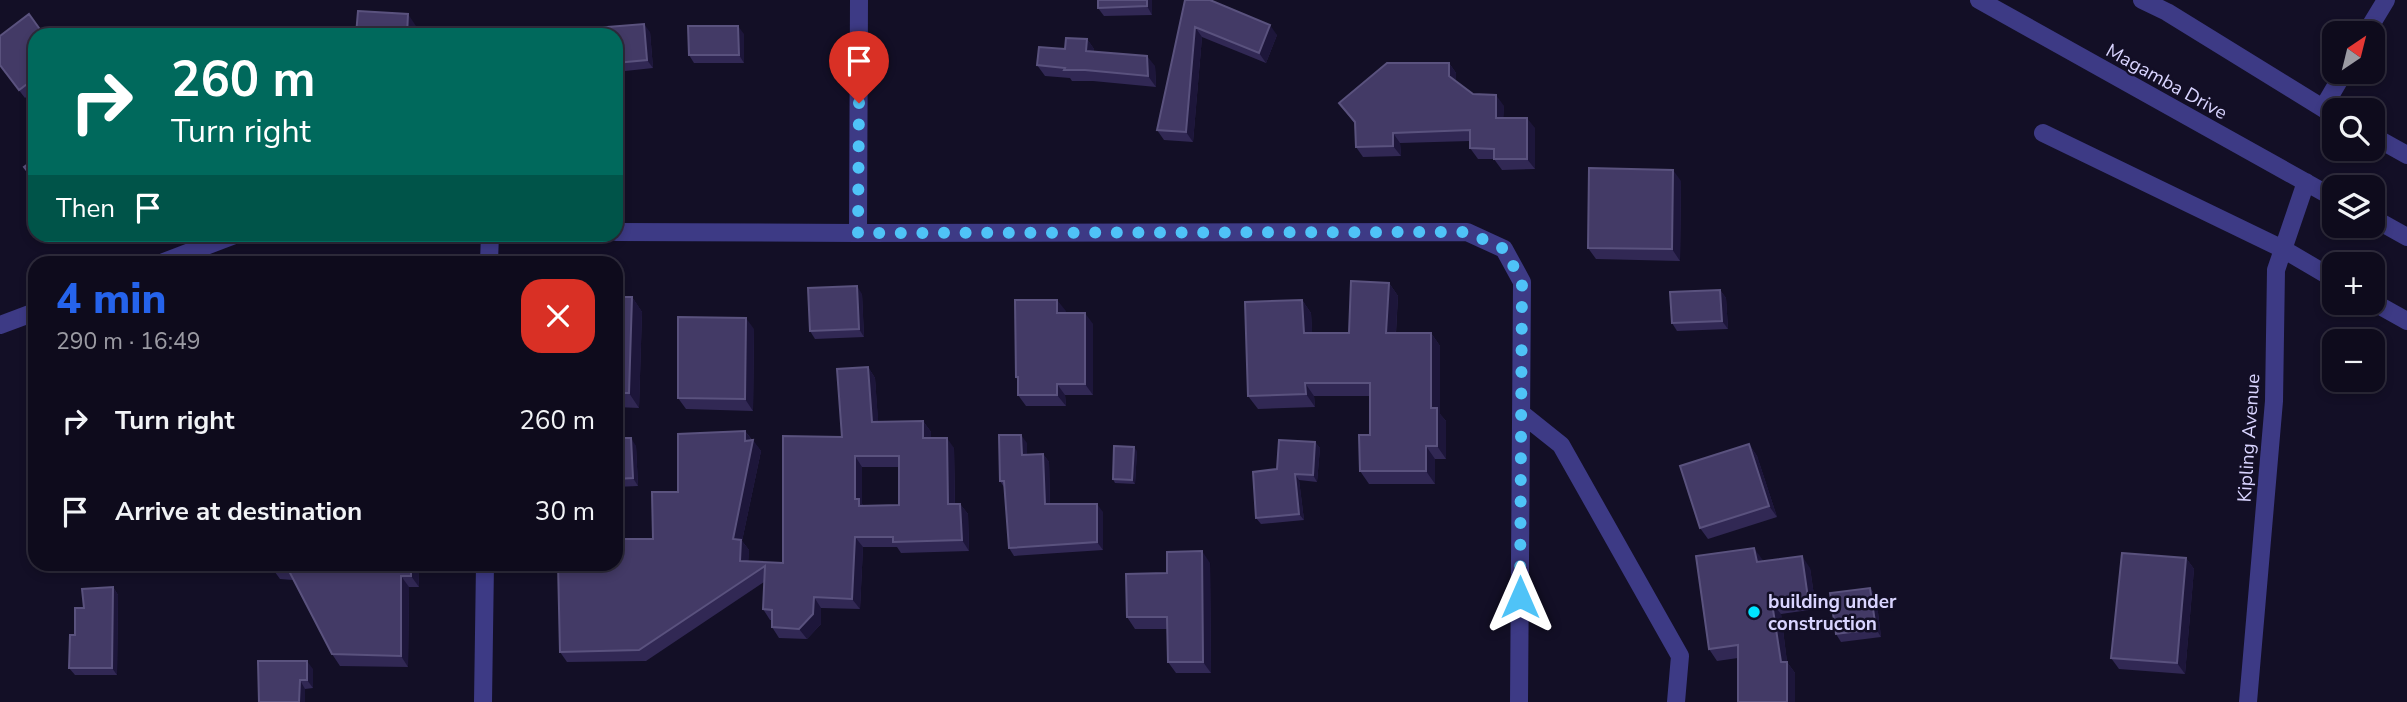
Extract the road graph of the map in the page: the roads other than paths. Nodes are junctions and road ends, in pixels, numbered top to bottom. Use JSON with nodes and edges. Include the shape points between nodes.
{"nodes":[{"id":1,"x":859,"y":0,"type":"edge"},
{"id":2,"x":1979,"y":0,"type":"edge"},
{"id":3,"x":2142,"y":0,"type":"edge"},
{"id":4,"x":2386,"y":0,"type":"edge"},
{"id":5,"x":2374,"y":21,"type":"edge"},
{"id":6,"x":2322,"y":108,"type":"edge"},
{"id":7,"x":2043,"y":133,"type":"dead end"},
{"id":8,"x":2385,"y":143,"type":"edge"},
{"id":9,"x":2407,"y":155,"type":"edge"},
{"id":10,"x":2306,"y":182,"type":"junction"},
{"id":11,"x":2322,"y":191,"type":"edge"},
{"id":12,"x":2385,"y":225,"type":"edge"},
{"id":13,"x":623,"y":232,"type":"edge"},
{"id":14,"x":858,"y":233,"type":"junction"},
{"id":15,"x":2407,"y":237,"type":"edge"},
{"id":16,"x":216,"y":242,"type":"edge"},
{"id":17,"x":2283,"y":249,"type":"junction"},
{"id":18,"x":180,"y":256,"type":"edge"},
{"id":19,"x":2322,"y":272,"type":"edge"},
{"id":20,"x":2385,"y":309,"type":"edge"},
{"id":21,"x":28,"y":315,"type":"edge"},
{"id":22,"x":2407,"y":321,"type":"edge"},
{"id":23,"x":0,"y":325,"type":"edge"},
{"id":24,"x":1521,"y":413,"type":"junction"},
{"id":25,"x":485,"y":571,"type":"edge"},
{"id":26,"x":483,"y":702,"type":"edge"},
{"id":27,"x":1519,"y":702,"type":"edge"},
{"id":28,"x":1676,"y":702,"type":"edge"},
{"id":29,"x":2248,"y":702,"type":"edge"}],
"edges":[{"from":1,"to":14,"type":"street"},
{"from":2,"to":10,"type":"street","name":"Magamba Drive"},
{"from":3,"to":6,"type":"street"},
{"from":4,"to":5,"type":"street"},
{"from":7,"to":17,"type":"street"},
{"from":8,"to":9,"type":"street"},
{"from":10,"to":11,"type":"street","name":"Magamba Drive"},
{"from":10,"to":17,"type":"street","name":"Kipling Avenue"},
{"from":12,"to":15,"type":"street"},
{"from":13,"to":14,"type":"street"},
{"from":14,"to":24,"type":"street","via":[[1467,232],[1504,249],[1522,282]]},
{"from":16,"to":18,"type":"street"},
{"from":17,"to":19,"type":"street"},
{"from":17,"to":29,"type":"street","name":"Kipling Avenue","via":[[2276,270],[2274,401]]},
{"from":20,"to":22,"type":"street"},
{"from":21,"to":23,"type":"street"},
{"from":24,"to":27,"type":"street"},
{"from":24,"to":28,"type":"street","via":[[1561,444],[1680,656]]},
{"from":25,"to":26,"type":"street"}]}
